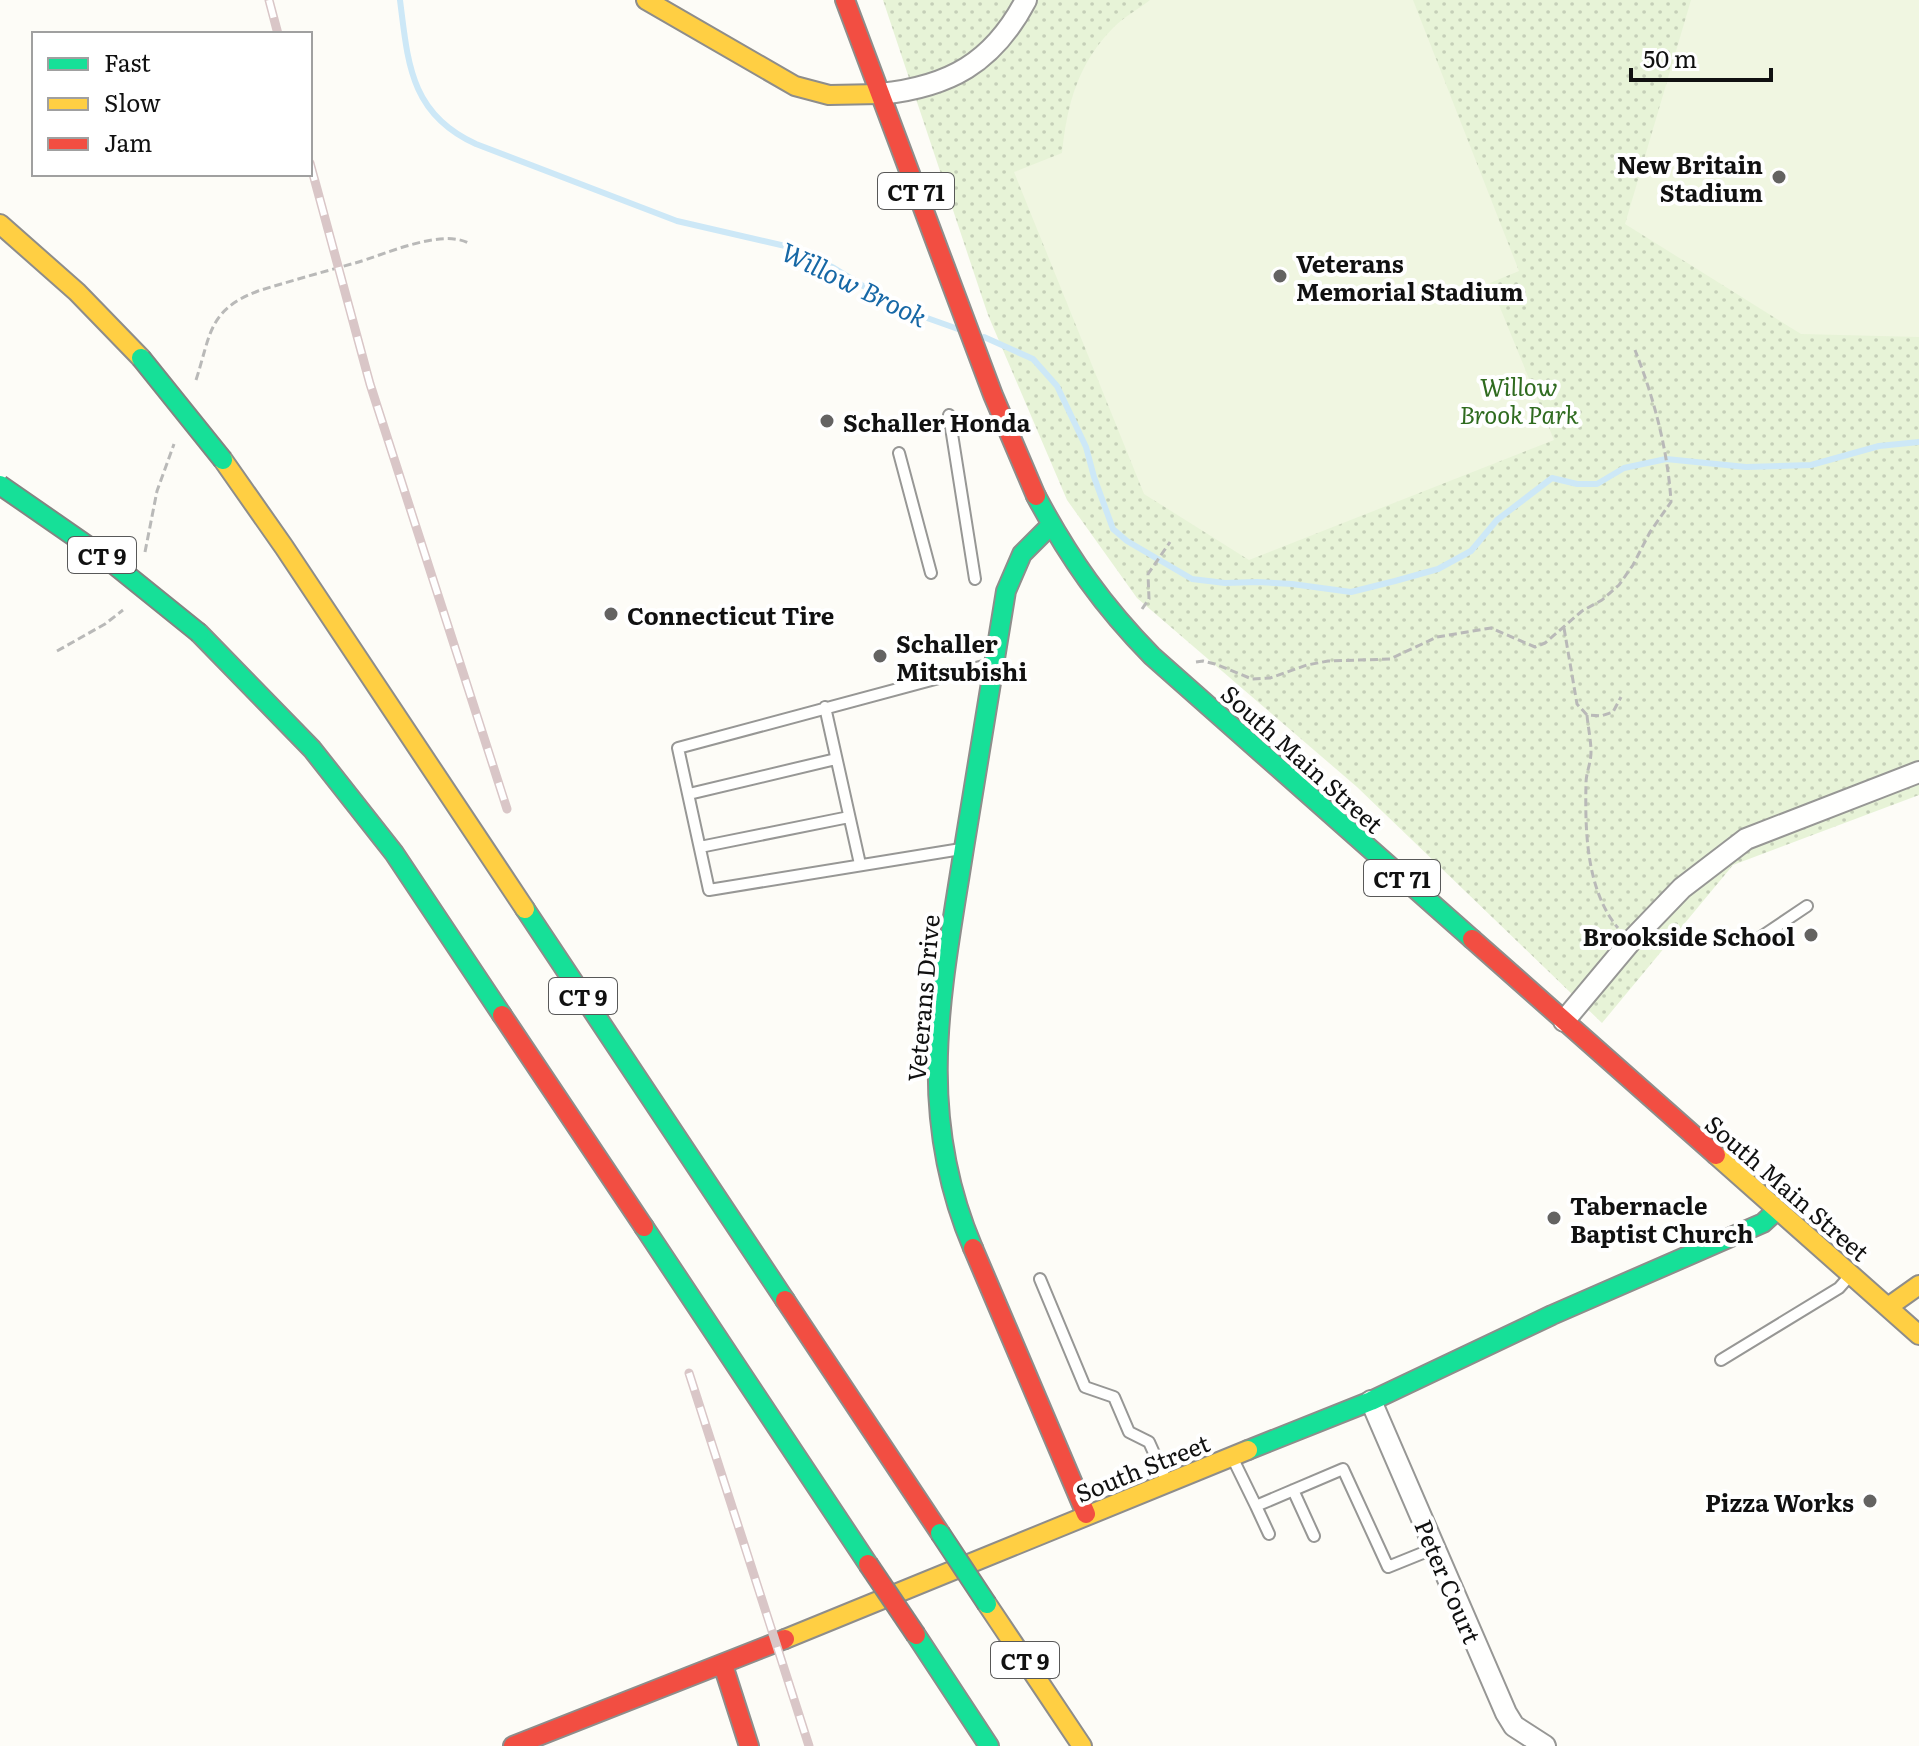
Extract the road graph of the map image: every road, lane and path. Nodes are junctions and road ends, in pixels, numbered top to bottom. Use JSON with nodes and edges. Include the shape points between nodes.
{"nodes":[{"id":1,"x":646,"y":0,"type":"edge"},
{"id":2,"x":845,"y":0,"type":"edge"},
{"id":3,"x":1026,"y":0,"type":"edge"},
{"id":4,"x":880,"y":94,"type":"junction"},
{"id":5,"x":0,"y":224,"type":"edge"},
{"id":6,"x":470,"y":244,"type":"dead end"},
{"id":7,"x":1635,"y":350,"type":"dead end"},
{"id":8,"x":192,"y":392,"type":"dead end"},
{"id":9,"x":949,"y":415,"type":"dead end"},
{"id":10,"x":178,"y":433,"type":"dead end"},
{"id":11,"x":899,"y":453,"type":"dead end"},
{"id":12,"x":0,"y":485,"type":"edge"},
{"id":13,"x":1050,"y":526,"type":"junction"},
{"id":14,"x":1170,"y":542,"type":"dead end"},
{"id":15,"x":142,"y":565,"type":"dead end"},
{"id":16,"x":931,"y":573,"type":"dead end"},
{"id":17,"x":975,"y":579,"type":"dead end"},
{"id":18,"x":127,"y":606,"type":"dead end"},
{"id":19,"x":1136,"y":617,"type":"dead end"},
{"id":20,"x":1564,"y":628,"type":"junction"},
{"id":21,"x":57,"y":651,"type":"dead end"},
{"id":22,"x":1203,"y":661,"type":"dead end"},
{"id":23,"x":993,"y":664,"type":"junction"},
{"id":24,"x":1621,"y":697,"type":"dead end"},
{"id":25,"x":825,"y":707,"type":"junction"},
{"id":26,"x":1587,"y":715,"type":"junction"},
{"id":27,"x":836,"y":759,"type":"junction"},
{"id":28,"x":1919,"y":772,"type":"edge"},
{"id":29,"x":689,"y":794,"type":"junction"},
{"id":30,"x":849,"y":817,"type":"junction"},
{"id":31,"x":700,"y":847,"type":"junction"},
{"id":32,"x":964,"y":848,"type":"junction"},
{"id":33,"x":860,"y":864,"type":"junction"},
{"id":34,"x":1807,"y":906,"type":"dead end"},
{"id":35,"x":1755,"y":941,"type":"dead end"},
{"id":36,"x":1630,"y":942,"type":"junction"},
{"id":37,"x":1564,"y":1021,"type":"junction"},
{"id":38,"x":1777,"y":1210,"type":"junction"},
{"id":39,"x":1851,"y":1275,"type":"junction"},
{"id":40,"x":1040,"y":1279,"type":"dead end"},
{"id":41,"x":1919,"y":1285,"type":"edge"},
{"id":42,"x":1888,"y":1307,"type":"junction"},
{"id":43,"x":1919,"y":1335,"type":"edge"},
{"id":44,"x":1721,"y":1360,"type":"dead end"},
{"id":45,"x":1371,"y":1401,"type":"junction"},
{"id":46,"x":1232,"y":1456,"type":"junction"},
{"id":47,"x":1166,"y":1482,"type":"junction"},
{"id":48,"x":1293,"y":1490,"type":"junction"},
{"id":49,"x":1256,"y":1506,"type":"junction"},
{"id":50,"x":1086,"y":1514,"type":"junction"},
{"id":51,"x":1269,"y":1534,"type":"dead end"},
{"id":52,"x":1314,"y":1536,"type":"dead end"},
{"id":53,"x":1435,"y":1548,"type":"junction"},
{"id":54,"x":723,"y":1665,"type":"junction"},
{"id":55,"x":1062,"y":1716,"type":"junction"},
{"id":56,"x":513,"y":1746,"type":"edge"},
{"id":57,"x":749,"y":1746,"type":"edge"},
{"id":58,"x":989,"y":1746,"type":"edge"},
{"id":59,"x":1082,"y":1746,"type":"edge"},
{"id":60,"x":1096,"y":1746,"type":"edge"},
{"id":61,"x":1545,"y":1746,"type":"edge"}],
"edges":[{"from":1,"to":4,"type":"main road","via":[[795,86],[829,95]]},
{"from":2,"to":4,"type":"main road","number":"CT 71"},
{"from":3,"to":4,"type":"street","via":[[1003,37],[973,66],[925,85]]},
{"from":4,"to":13,"type":"main road","name":"South Main Street","number":"CT 71","via":[[977,352]]},
{"from":5,"to":55,"type":"main road","number":"CT 9","bridge":true,"via":[[141,358],[223,460]]},
{"from":6,"to":8,"type":"path","via":[[458,239],[408,246],[239,299],[215,322]]},
{"from":7,"to":20,"type":"path","via":[[1668,464],[1671,502],[1619,585]]},
{"from":9,"to":17,"type":"lane"},
{"from":10,"to":15,"type":"path","via":[[160,480]]},
{"from":11,"to":16,"type":"lane"},
{"from":12,"to":58,"type":"main road","number":"CT 9","bridge":true,"via":[[111,562],[199,633],[312,749],[394,853]]},
{"from":13,"to":23,"type":"main road","name":"Veterans Drive","via":[[1033,538],[1012,571]]},
{"from":13,"to":37,"type":"main road","name":"South Main Street","number":"CT 71","via":[[1080,575],[1133,639]]},
{"from":14,"to":19,"type":"path","via":[[1148,574],[1149,599]]},
{"from":18,"to":21,"type":"path"},
{"from":20,"to":22,"type":"path","via":[[1535,647],[1491,628],[1465,631],[1423,642],[1390,659],[1328,661],[1270,678],[1252,679]]},
{"from":20,"to":26,"type":"path","via":[[1577,704]]},
{"from":23,"to":25,"type":"lane"},
{"from":23,"to":32,"type":"main road","name":"Veterans Drive"},
{"from":24,"to":26,"type":"path","via":[[1613,712]]},
{"from":25,"to":27,"type":"lane"},
{"from":25,"to":29,"type":"lane","via":[[678,748]]},
{"from":26,"to":36,"type":"path","via":[[1592,871],[1605,908]]},
{"from":27,"to":29,"type":"lane"},
{"from":27,"to":30,"type":"lane"},
{"from":28,"to":36,"type":"street","via":[[1746,839],[1682,888]]},
{"from":29,"to":31,"type":"lane"},
{"from":30,"to":31,"type":"lane"},
{"from":30,"to":33,"type":"lane"},
{"from":31,"to":33,"type":"lane","via":[[709,890]]},
{"from":32,"to":33,"type":"lane"},
{"from":32,"to":50,"type":"main road","name":"Veterans Drive","via":[[936,1049],[942,1143],[965,1230]]},
{"from":34,"to":35,"type":"lane"},
{"from":36,"to":37,"type":"street"},
{"from":37,"to":38,"type":"main road","name":"South Main Street","number":"CT 71"},
{"from":38,"to":39,"type":"main road","name":"South Main Street","number":"CT 71"},
{"from":38,"to":45,"type":"main road","name":"South Street","via":[[1763,1223]]},
{"from":39,"to":42,"type":"main road","name":"South Main Street","number":"CT 71"},
{"from":39,"to":44,"type":"lane","via":[[1839,1288]]},
{"from":40,"to":47,"type":"lane","via":[[1085,1387],[1114,1397],[1129,1432],[1149,1442]]},
{"from":41,"to":42,"type":"main road"},
{"from":42,"to":43,"type":"main road","name":"South Main Street","number":"CT 71"},
{"from":45,"to":46,"type":"main road","name":"South Street"},
{"from":45,"to":53,"type":"street","name":"Peter Court"},
{"from":46,"to":47,"type":"main road","name":"South Street"},
{"from":46,"to":49,"type":"lane"},
{"from":47,"to":50,"type":"main road","name":"South Street"},
{"from":48,"to":49,"type":"lane"},
{"from":48,"to":52,"type":"lane"},
{"from":48,"to":53,"type":"lane","via":[[1343,1469],[1388,1567]]},
{"from":49,"to":51,"type":"lane"},
{"from":50,"to":54,"type":"main road","name":"South Street"},
{"from":53,"to":61,"type":"street","name":"Peter Court","via":[[1506,1713],[1514,1726]]},
{"from":54,"to":56,"type":"main road","name":"South Street"},
{"from":54,"to":57,"type":"main road"},
{"from":55,"to":59,"type":"main road","number":"CT 9"},
{"from":55,"to":60,"type":"main road"}]}
